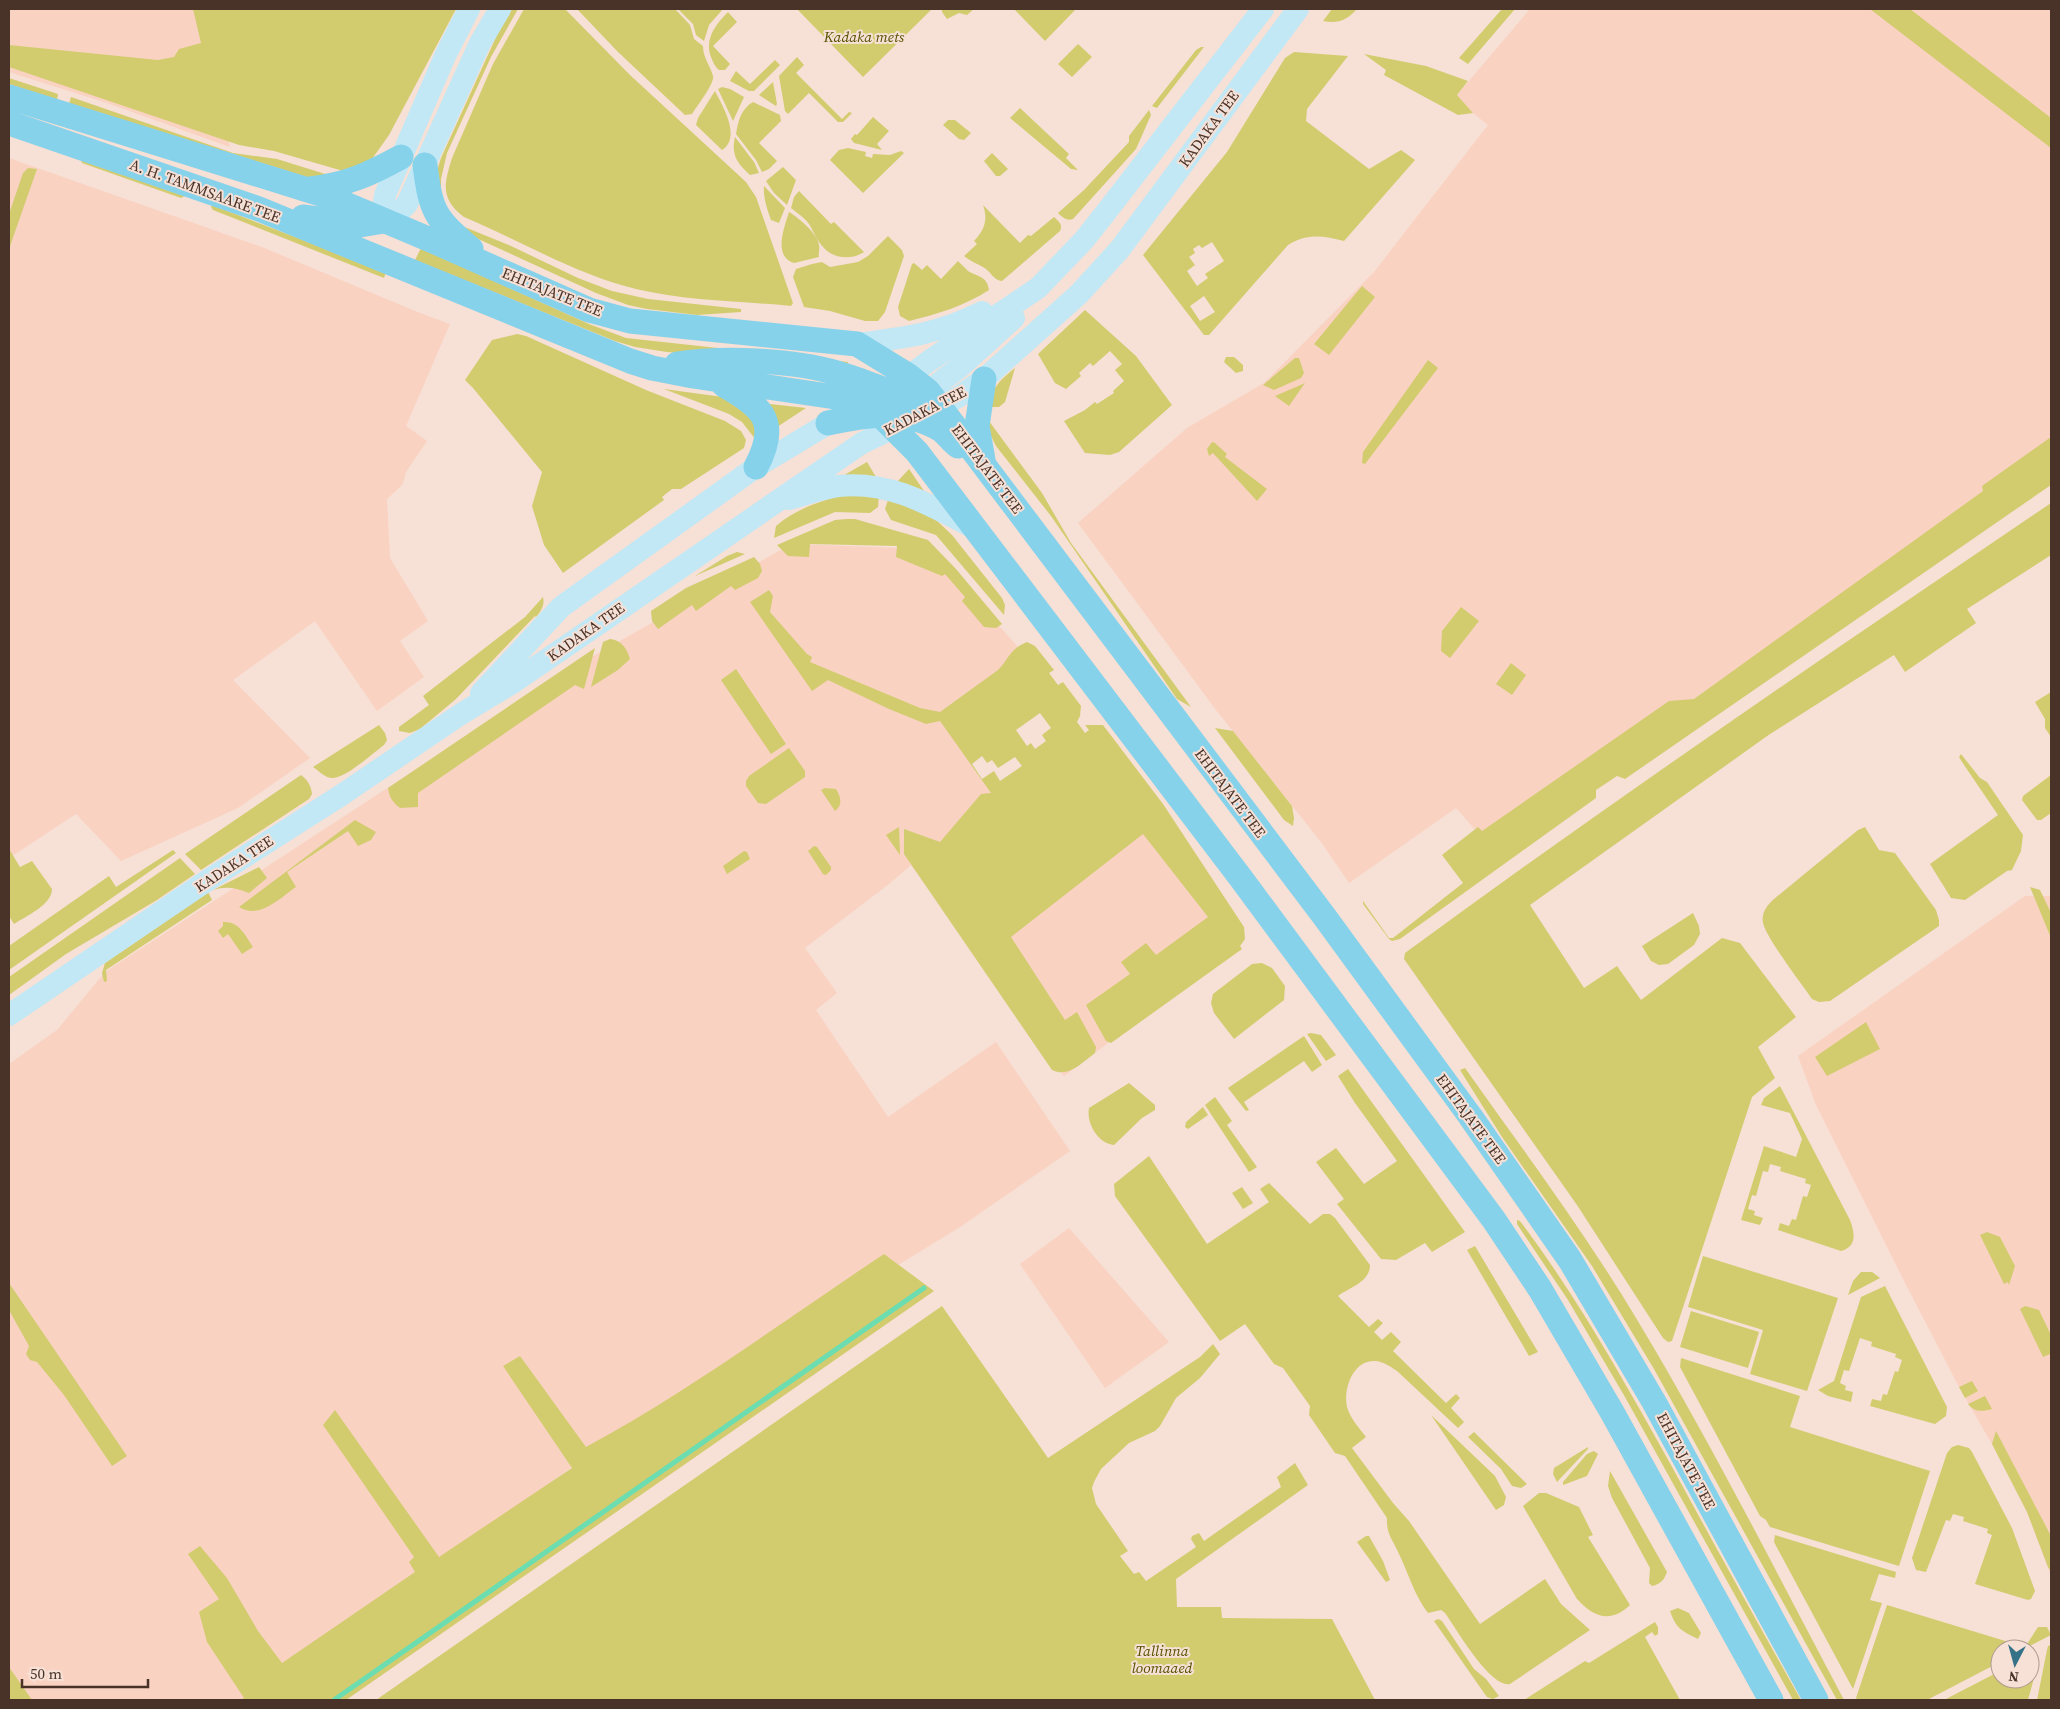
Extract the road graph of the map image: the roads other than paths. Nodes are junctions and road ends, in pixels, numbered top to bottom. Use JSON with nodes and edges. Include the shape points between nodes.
{"nodes":[{"id":1,"x":469,"y":9,"type":"edge"},
{"id":2,"x":500,"y":9,"type":"edge"},
{"id":3,"x":1263,"y":9,"type":"edge"},
{"id":4,"x":1291,"y":13,"type":"edge"},
{"id":5,"x":1248,"y":28,"type":"junction"},
{"id":6,"x":1260,"y":61,"type":"junction"},
{"id":7,"x":9,"y":97,"type":"edge"},
{"id":8,"x":9,"y":123,"type":"edge"},
{"id":9,"x":401,"y":157,"type":"junction"},
{"id":10,"x":425,"y":165,"type":"junction"},
{"id":11,"x":307,"y":189,"type":"junction"},
{"id":12,"x":259,"y":209,"type":"junction"},
{"id":13,"x":384,"y":221,"type":"junction"},
{"id":14,"x":398,"y":266,"type":"junction"},
{"id":15,"x":494,"y":268,"type":"junction"},
{"id":16,"x":1038,"y":288,"type":"junction"},
{"id":17,"x":857,"y":344,"type":"junction"},
{"id":18,"x":652,"y":368,"type":"junction"},
{"id":19,"x":909,"y":376,"type":"junction"},
{"id":20,"x":984,"y":379,"type":"junction"},
{"id":21,"x":716,"y":380,"type":"junction"},
{"id":22,"x":888,"y":391,"type":"junction"},
{"id":23,"x":905,"y":409,"type":"junction"},
{"id":24,"x":828,"y":423,"type":"joint"},
{"id":25,"x":984,"y":465,"type":"junction"},
{"id":26,"x":756,"y":467,"type":"junction"},
{"id":27,"x":778,"y":502,"type":"junction"},
{"id":28,"x":977,"y":530,"type":"junction"},
{"id":29,"x":461,"y":714,"type":"junction"},
{"id":30,"x":9,"y":1015,"type":"edge"},
{"id":31,"x":1771,"y":1700,"type":"edge"},
{"id":32,"x":1816,"y":1700,"type":"edge"}],
"edges":[{"from":1,"to":9,"type":"main road"},
{"from":2,"to":10,"type":"main road","via":[[480,43]]},
{"from":3,"to":5,"type":"main road","name":"KADAKA TEE"},
{"from":4,"to":6,"type":"main road","name":"KADAKA TEE"},
{"from":5,"to":6,"type":"main road","via":[[1258,36]]},
{"from":5,"to":16,"type":"main road","name":"KADAKA TEE","via":[[1108,211]]},
{"from":6,"to":20,"type":"main road","name":"KADAKA TEE","via":[[1101,272]]},
{"from":7,"to":11,"type":"main road","name":"A. H. TAMMSAARE TEE"},
{"from":8,"to":12,"type":"main road","name":"A. H. TAMMSAARE TEE"},
{"from":9,"to":11,"type":"main road","via":[[338,186]]},
{"from":9,"to":13,"type":"main road","via":[[385,195]]},
{"from":10,"to":13,"type":"main road","via":[[407,204],[393,218]]},
{"from":10,"to":15,"type":"main road","via":[[435,213],[445,227]]},
{"from":11,"to":13,"type":"main road","name":"A. H. TAMMSAARE TEE"},
{"from":12,"to":13,"type":"main road","via":[[348,224]]},
{"from":12,"to":14,"type":"main road","name":"A. H. TAMMSAARE TEE"},
{"from":13,"to":14,"type":"main road"},
{"from":13,"to":15,"type":"main road","name":"EHITAJATE TEE"},
{"from":14,"to":18,"type":"main road","name":"EHITAJATE TEE"},
{"from":15,"to":17,"type":"main road","name":"EHITAJATE TEE","via":[[589,310],[630,321]]},
{"from":16,"to":17,"type":"main road","via":[[949,327],[904,338]]},
{"from":16,"to":19,"type":"main road","name":"KADAKA TEE"},
{"from":16,"to":23,"type":"main road","via":[[1014,318],[961,366]]},
{"from":17,"to":19,"type":"main road","name":"EHITAJATE TEE"},
{"from":17,"to":22,"type":"main road","via":[[885,369]]},
{"from":18,"to":21,"type":"main road","name":"EHITAJATE TEE"},
{"from":18,"to":22,"type":"main road","via":[[691,362],[782,363],[837,373]]},
{"from":19,"to":22,"type":"main road","name":"KADAKA TEE"},
{"from":19,"to":23,"type":"main road","name":"EHITAJATE TEE"},
{"from":20,"to":23,"type":"main road","name":"KADAKA TEE","via":[[958,397]]},
{"from":20,"to":25,"type":"main road","via":[[977,426]]},
{"from":21,"to":23,"type":"main road","name":"EHITAJATE TEE","via":[[806,391]]},
{"from":21,"to":26,"type":"main road","via":[[750,399],[764,418],[766,442]]},
{"from":22,"to":23,"type":"main road"},
{"from":22,"to":23,"type":"main road","name":"KADAKA TEE"},
{"from":23,"to":24,"type":"main road"},
{"from":23,"to":25,"type":"main road","name":"EHITAJATE TEE"},
{"from":23,"to":27,"type":"main road","name":"KADAKA TEE","via":[[866,441]]},
{"from":23,"to":28,"type":"main road","name":"EHITAJATE TEE","via":[[916,452]]},
{"from":24,"to":26,"type":"main road","name":"KADAKA TEE"},
{"from":25,"to":32,"type":"main road","name":"EHITAJATE TEE","via":[[1360,966],[1570,1260],[1654,1402]]},
{"from":26,"to":29,"type":"main road","name":"KADAKA TEE","via":[[561,607]]},
{"from":27,"to":28,"type":"main road","via":[[837,486],[885,488],[923,501]]},
{"from":27,"to":29,"type":"main road","name":"KADAKA TEE","via":[[514,682]]},
{"from":28,"to":31,"type":"main road","name":"EHITAJATE TEE","via":[[1430,1131],[1514,1250],[1612,1412]]},
{"from":29,"to":30,"type":"main road","name":"KADAKA TEE"}]}
